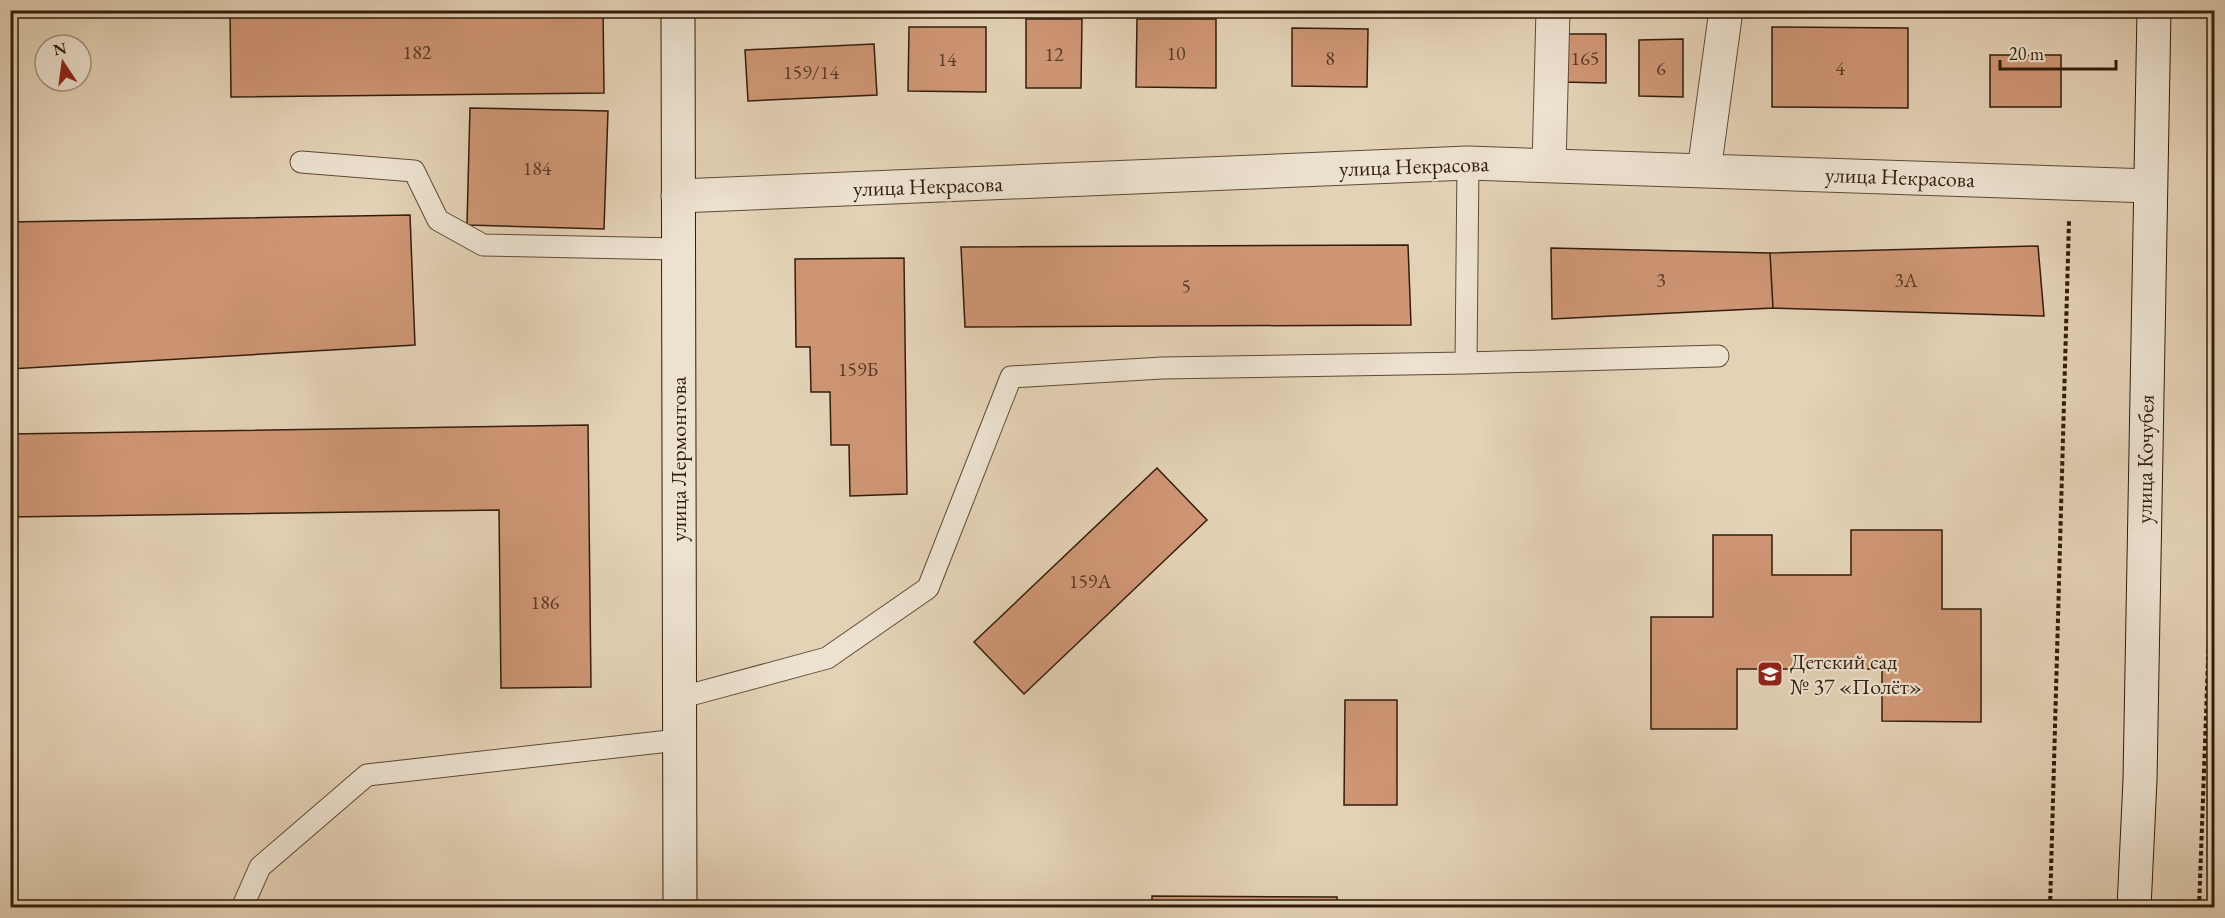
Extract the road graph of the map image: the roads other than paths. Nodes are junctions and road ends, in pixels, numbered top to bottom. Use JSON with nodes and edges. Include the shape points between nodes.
{"nodes":[{"id":1,"x":678,"y":10,"type":"edge"},
{"id":2,"x":1553,"y":10,"type":"edge"},
{"id":3,"x":1726,"y":10,"type":"edge"},
{"id":4,"x":2154,"y":10,"type":"edge"},
{"id":5,"x":301,"y":162,"type":"dead end"},
{"id":6,"x":1468,"y":163,"type":"junction"},
{"id":7,"x":1550,"y":166,"type":"junction"},
{"id":8,"x":1704,"y":171,"type":"junction"},
{"id":9,"x":2150,"y":186,"type":"junction"},
{"id":10,"x":678,"y":196,"type":"junction"},
{"id":11,"x":678,"y":249,"type":"junction"},
{"id":12,"x":1718,"y":356,"type":"dead end"},
{"id":13,"x":1466,"y":363,"type":"junction"},
{"id":14,"x":679,"y":698,"type":"junction"},
{"id":15,"x":678,"y":740,"type":"junction"},
{"id":16,"x":242,"y":908,"type":"edge"},
{"id":17,"x":680,"y":908,"type":"edge"},
{"id":18,"x":2134,"y":908,"type":"edge"}],
"edges":[{"from":1,"to":10,"type":"street","name":"улица Лермонтова"},
{"from":2,"to":7,"type":"street"},
{"from":3,"to":8,"type":"street"},
{"from":4,"to":9,"type":"street","name":"улица Кочубея"},
{"from":5,"to":11,"type":"lane","via":[[414,171],[438,220],[483,245]]},
{"from":6,"to":7,"type":"street","name":"улица Некрасова"},
{"from":6,"to":10,"type":"street","name":"улица Некрасова"},
{"from":6,"to":13,"type":"lane"},
{"from":7,"to":8,"type":"street","name":"улица Некрасова"},
{"from":8,"to":9,"type":"street","name":"улица Некрасова"},
{"from":9,"to":18,"type":"street","name":"улица Кочубея"},
{"from":10,"to":11,"type":"street","name":"улица Лермонтова"},
{"from":11,"to":14,"type":"street","name":"улица Лермонтова"},
{"from":12,"to":13,"type":"lane"},
{"from":13,"to":14,"type":"lane","via":[[1162,368],[1011,377],[927,588],[827,658]]},
{"from":14,"to":15,"type":"street","name":"улица Лермонтова"},
{"from":15,"to":16,"type":"lane","via":[[368,775],[260,867]]},
{"from":15,"to":17,"type":"street","name":"улица Лермонтова"}]}
